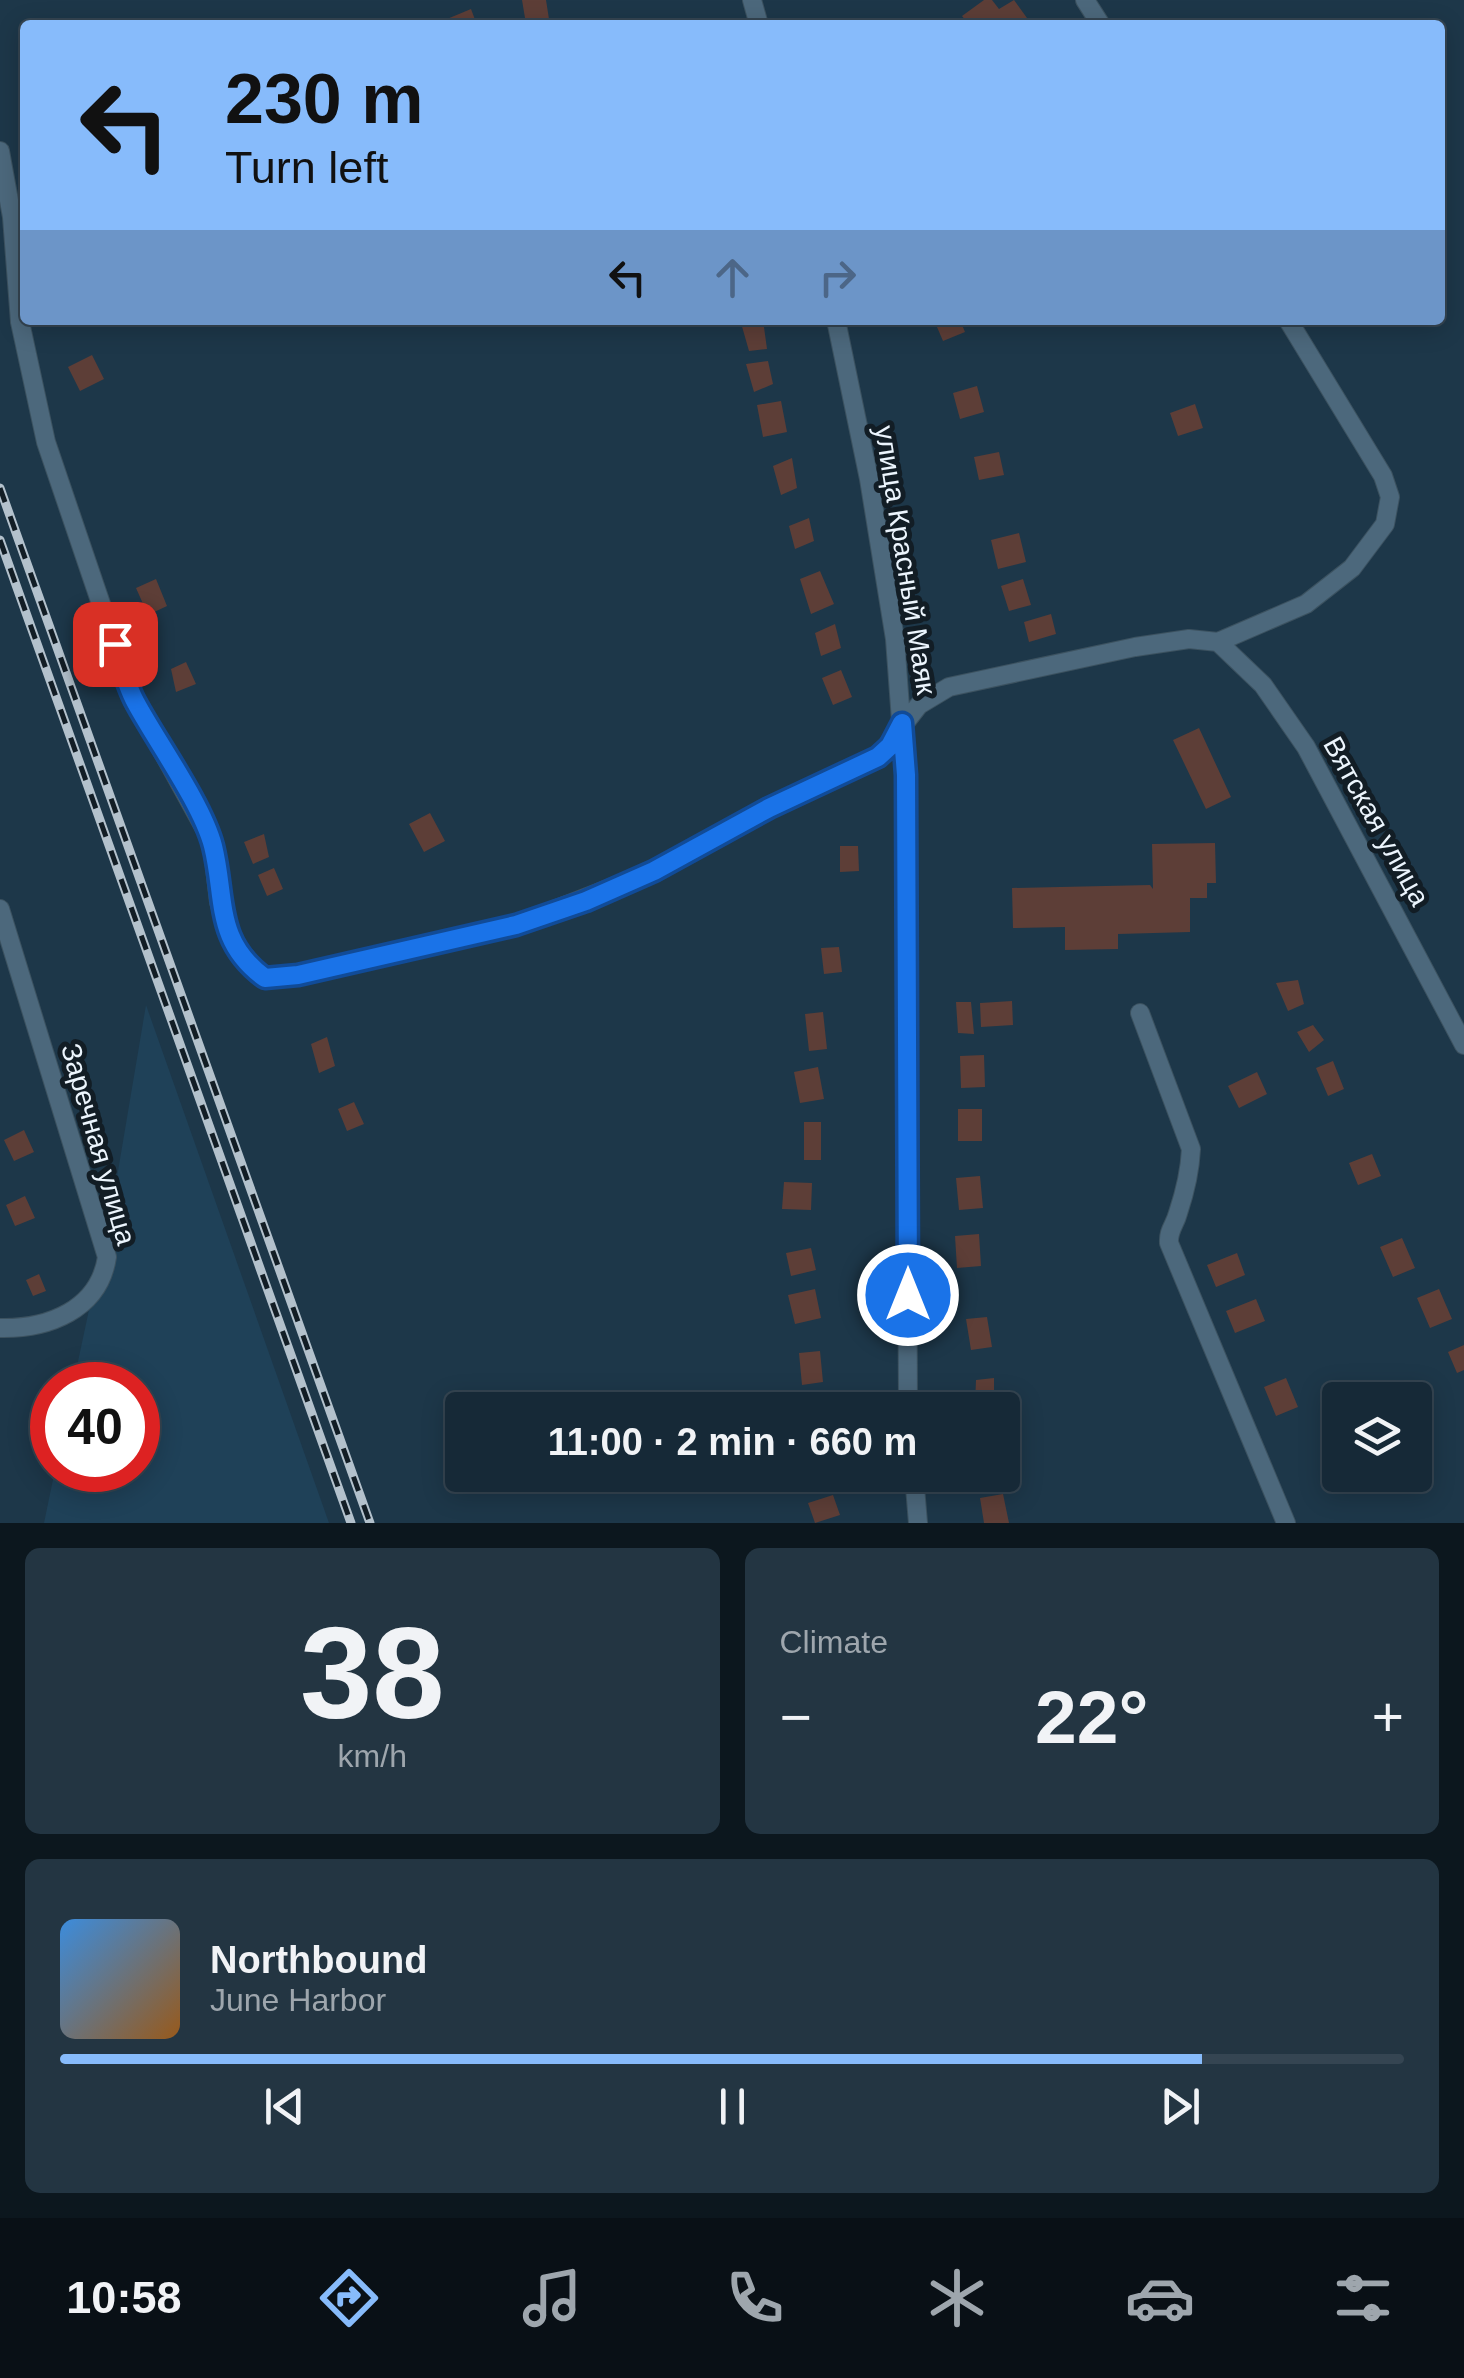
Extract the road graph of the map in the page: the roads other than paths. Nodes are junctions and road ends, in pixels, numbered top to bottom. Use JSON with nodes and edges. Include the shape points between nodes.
{"nodes":[{"id":1,"x":0,"y":151,"type":"edge"},
{"id":2,"x":18,"y":216,"type":"edge"},
{"id":3,"x":20,"y":322,"type":"edge"},
{"id":4,"x":21,"y":325,"type":"edge"},
{"id":5,"x":837,"y":325,"type":"edge"},
{"id":6,"x":1291,"y":325,"type":"edge"},
{"id":7,"x":1218,"y":642,"type":"junction"},
{"id":8,"x":902,"y":723,"type":"junction"},
{"id":9,"x":0,"y":909,"type":"edge"},
{"id":10,"x":1140,"y":1013,"type":"dead end"},
{"id":11,"x":1464,"y":1045,"type":"edge"},
{"id":12,"x":0,"y":1328,"type":"edge"},
{"id":13,"x":908,"y":1392,"type":"edge"},
{"id":14,"x":915,"y":1492,"type":"edge"},
{"id":15,"x":918,"y":1523,"type":"edge"},
{"id":16,"x":1286,"y":1523,"type":"edge"}],
"edges":[{"from":1,"to":2,"type":"street"},
{"from":2,"to":3,"type":"street"},
{"from":4,"to":8,"type":"street","via":[[46,442],[133,698],[212,842],[229,935],[265,978],[516,925],[586,901],[878,757]]},
{"from":5,"to":8,"type":"street","name":"улица Красный Маяк","via":[[875,514]]},
{"from":6,"to":7,"type":"street","via":[[1383,476],[1390,510],[1373,542],[1330,589]]},
{"from":7,"to":8,"type":"street","via":[[1135,647],[949,687]]},
{"from":7,"to":11,"type":"street","name":"Вятская улица","via":[[1242,661],[1306,747]]},
{"from":8,"to":13,"type":"street","name":"улица Красный Маяк"},
{"from":9,"to":12,"type":"street","name":"Заречная улица","via":[[107,1257],[102,1279],[74,1309],[42,1326]]},
{"from":10,"to":16,"type":"street","via":[[1190,1149],[1170,1243]]},
{"from":14,"to":15,"type":"street"}]}
